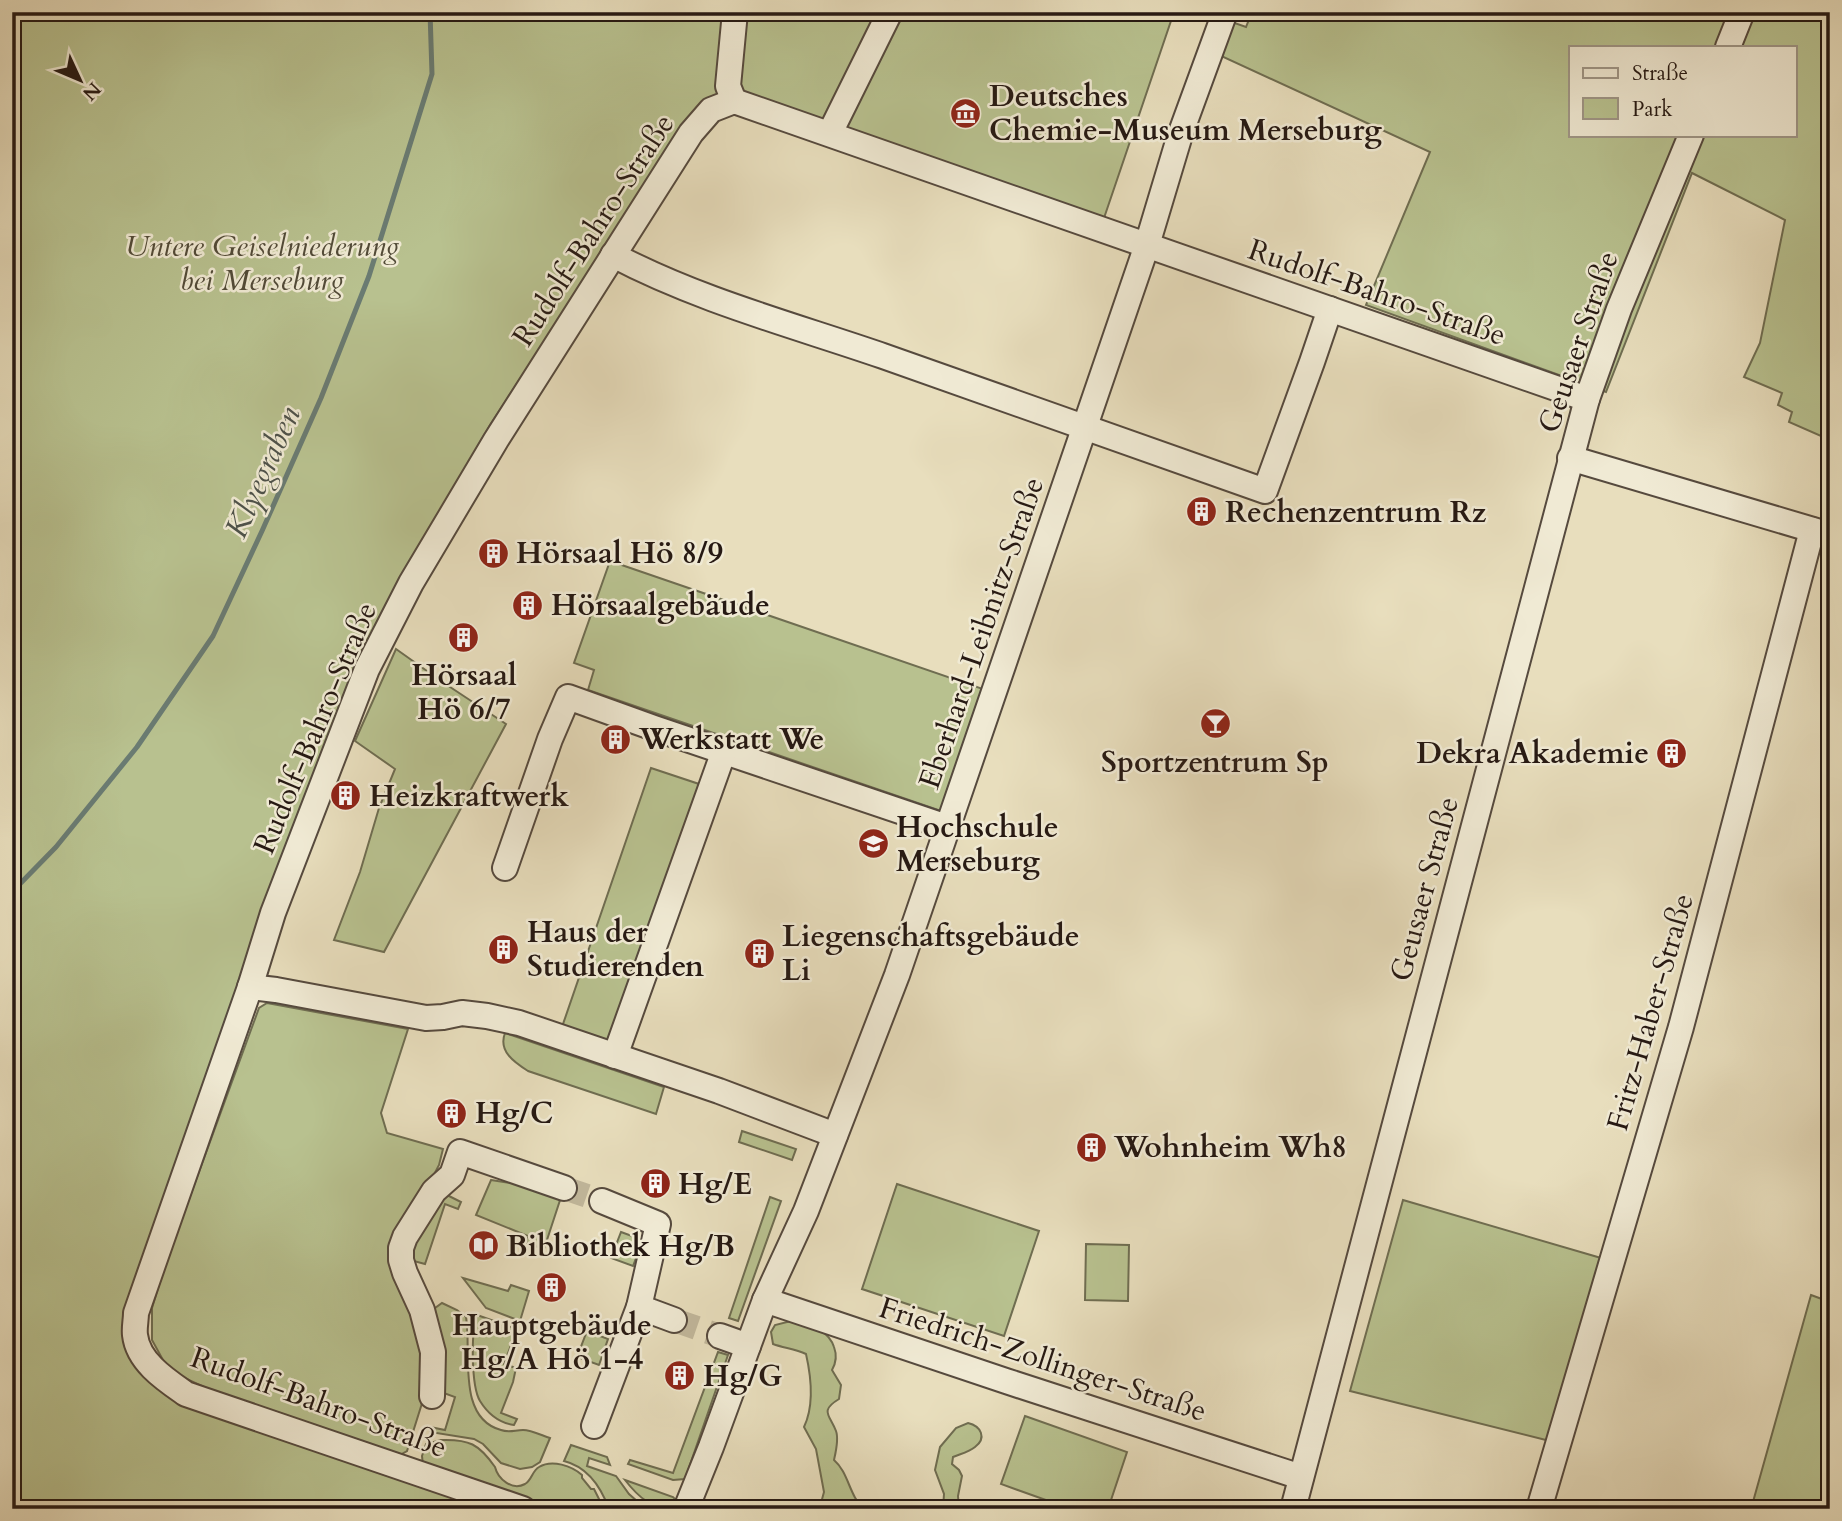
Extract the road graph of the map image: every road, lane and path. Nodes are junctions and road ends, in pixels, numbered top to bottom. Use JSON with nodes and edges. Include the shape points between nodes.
{"nodes":[{"id":1,"x":734,"y":12,"type":"edge"},
{"id":2,"x":890,"y":12,"type":"edge"},
{"id":3,"x":1225,"y":12,"type":"edge"},
{"id":4,"x":1742,"y":12,"type":"edge"},
{"id":5,"x":1728,"y":46,"type":"edge"},
{"id":6,"x":734,"y":101,"type":"junction"},
{"id":7,"x":830,"y":134,"type":"junction"},
{"id":8,"x":1692,"y":136,"type":"edge"},
{"id":9,"x":1147,"y":245,"type":"junction"},
{"id":10,"x":613,"y":255,"type":"junction"},
{"id":11,"x":1330,"y":309,"type":"junction"},
{"id":12,"x":1587,"y":399,"type":"junction"},
{"id":13,"x":1085,"y":427,"type":"junction"},
{"id":14,"x":1570,"y":458,"type":"junction"},
{"id":15,"x":1821,"y":532,"type":"edge"},
{"id":16,"x":724,"y":751,"type":"junction"},
{"id":17,"x":947,"y":827,"type":"junction"},
{"id":18,"x":505,"y":868,"type":"dead end"},
{"id":19,"x":250,"y":987,"type":"junction"},
{"id":20,"x":615,"y":1056,"type":"junction"},
{"id":21,"x":835,"y":1135,"type":"junction"},
{"id":22,"x":564,"y":1188,"type":"tunnel mouth"},
{"id":23,"x":602,"y":1201,"type":"tunnel mouth"},
{"id":24,"x":765,"y":1300,"type":"junction"},
{"id":25,"x":639,"y":1307,"type":"junction"},
{"id":26,"x":674,"y":1320,"type":"tunnel mouth"},
{"id":27,"x":720,"y":1336,"type":"tunnel mouth"},
{"id":28,"x":748,"y":1346,"type":"junction"},
{"id":29,"x":432,"y":1396,"type":"dead end"},
{"id":30,"x":594,"y":1426,"type":"dead end"},
{"id":31,"x":1301,"y":1477,"type":"junction"},
{"id":32,"x":523,"y":1509,"type":"edge"},
{"id":33,"x":686,"y":1509,"type":"edge"},
{"id":34,"x":1293,"y":1509,"type":"edge"},
{"id":35,"x":1539,"y":1509,"type":"edge"}],
"edges":[{"from":1,"to":6,"type":"street","via":[[728,86]]},
{"from":2,"to":7,"type":"street"},
{"from":3,"to":9,"type":"street","via":[[1180,135]]},
{"from":4,"to":5,"type":"street"},
{"from":6,"to":7,"type":"street","name":"Rudolf-Bahro-Straße"},
{"from":6,"to":10,"type":"street","name":"Rudolf-Bahro-Straße","via":[[711,110],[691,132]]},
{"from":7,"to":9,"type":"street","name":"Rudolf-Bahro-Straße"},
{"from":8,"to":12,"type":"street","name":"Geusaer Straße","via":[[1619,309]]},
{"from":9,"to":11,"type":"street","name":"Rudolf-Bahro-Straße"},
{"from":9,"to":13,"type":"street","name":"Eberhard-Leibnitz-Straße"},
{"from":10,"to":13,"type":"street","via":[[715,298]]},
{"from":10,"to":19,"type":"street","name":"Rudolf-Bahro-Straße","via":[[411,583],[367,669],[273,913]]},
{"from":11,"to":12,"type":"street","name":"Rudolf-Bahro-Straße"},
{"from":11,"to":13,"type":"street","via":[[1265,491]]},
{"from":12,"to":14,"type":"street","name":"Geusaer Straße"},
{"from":13,"to":17,"type":"street","name":"Eberhard-Leibnitz-Straße"},
{"from":14,"to":15,"type":"street"},
{"from":14,"to":31,"type":"street","name":"Geusaer Straße"},
{"from":15,"to":35,"type":"street","name":"Fritz-Haber-Straße"},
{"from":16,"to":17,"type":"street"},
{"from":16,"to":18,"type":"street","via":[[568,697]]},
{"from":16,"to":20,"type":"street"},
{"from":17,"to":21,"type":"street","name":"Eberhard-Leibnitz-Straße","via":[[897,975]]},
{"from":19,"to":20,"type":"street","via":[[426,1018],[461,1013],[487,1016]]},
{"from":19,"to":32,"type":"street","name":"Rudolf-Bahro-Straße","via":[[136,1313],[134,1337],[144,1358],[186,1394]]},
{"from":20,"to":21,"type":"street"},
{"from":21,"to":24,"type":"street","name":"Eberhard-Leibnitz-Straße"},
{"from":22,"to":29,"type":"street","via":[[460,1152],[452,1175],[427,1202],[405,1237],[401,1260],[433,1352]]},
{"from":23,"to":25,"type":"street","via":[[658,1224]]},
{"from":24,"to":28,"type":"street","name":"Eberhard-Leibnitz-Straße"},
{"from":24,"to":31,"type":"street","name":"Friedrich-Zollinger-Straße"},
{"from":25,"to":26,"type":"street"},
{"from":25,"to":30,"type":"street"},
{"from":27,"to":28,"type":"street"},
{"from":28,"to":33,"type":"street","name":"Eberhard-Leibnitz-Straße"},
{"from":31,"to":34,"type":"street","name":"Geusaer Straße"}]}
